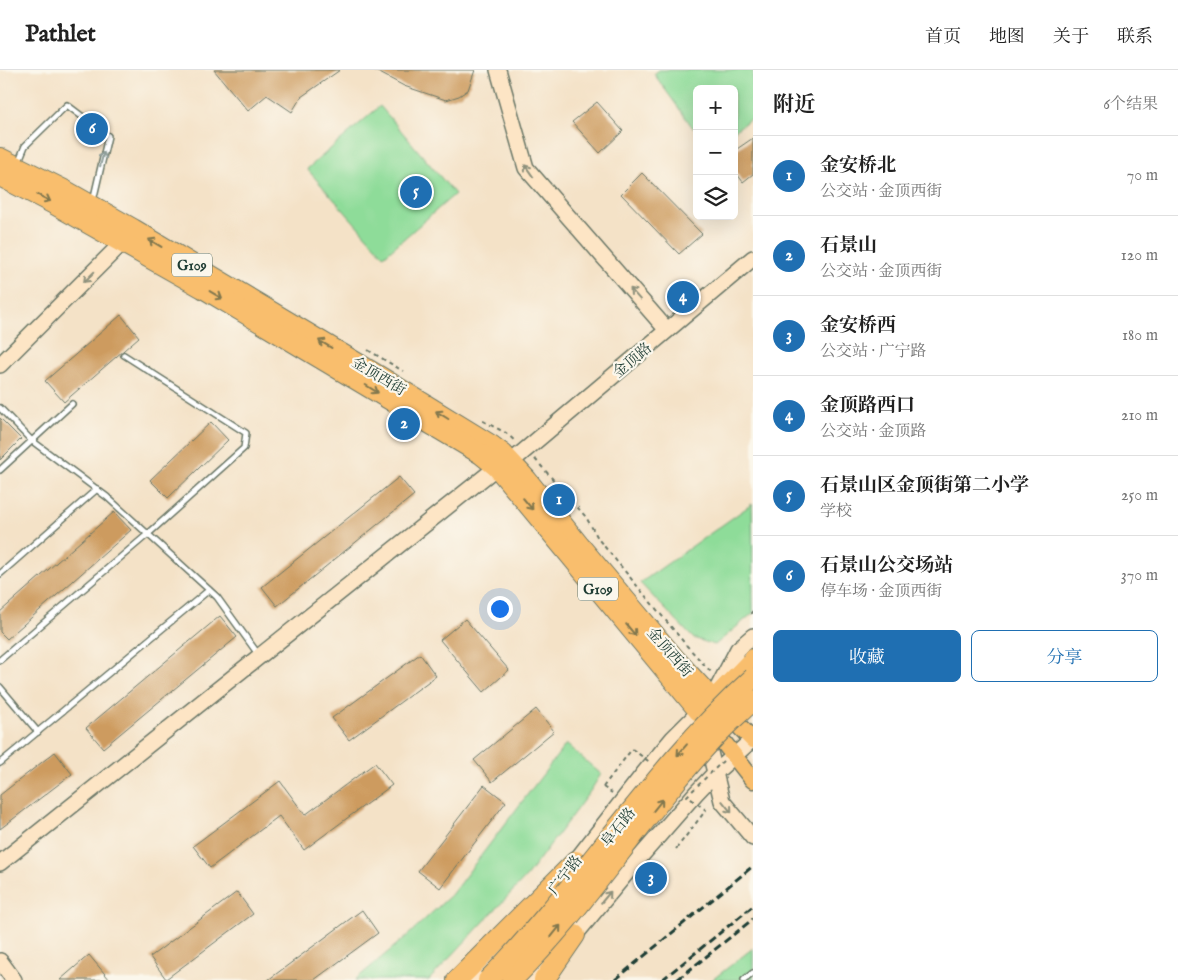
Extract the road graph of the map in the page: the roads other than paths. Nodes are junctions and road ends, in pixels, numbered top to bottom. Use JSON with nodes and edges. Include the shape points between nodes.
{"nodes":[{"id":1,"x":498,"y":70,"type":"edge"},
{"id":2,"x":7,"y":171,"type":"edge"},
{"id":3,"x":92,"y":206,"type":"junction"},
{"id":4,"x":124,"y":242,"type":"junction"},
{"id":5,"x":753,"y":258,"type":"edge"},
{"id":6,"x":667,"y":330,"type":"junction"},
{"id":7,"x":124,"y":355,"type":"dead end"},
{"id":8,"x":0,"y":365,"type":"edge"},
{"id":9,"x":72,"y":404,"type":"dead end"},
{"id":10,"x":0,"y":408,"type":"edge"},
{"id":11,"x":31,"y":440,"type":"junction"},
{"id":12,"x":504,"y":464,"type":"junction"},
{"id":13,"x":0,"y":470,"type":"edge"},
{"id":14,"x":97,"y":489,"type":"junction"},
{"id":15,"x":148,"y":534,"type":"junction"},
{"id":16,"x":0,"y":574,"type":"edge"},
{"id":17,"x":209,"y":590,"type":"junction"},
{"id":18,"x":753,"y":636,"type":"edge"},
{"id":19,"x":260,"y":656,"type":"junction"},
{"id":20,"x":753,"y":657,"type":"edge"},
{"id":21,"x":0,"y":660,"type":"edge"},
{"id":22,"x":753,"y":671,"type":"edge"},
{"id":23,"x":753,"y":678,"type":"edge"},
{"id":24,"x":0,"y":687,"type":"edge"},
{"id":25,"x":753,"y":700,"type":"edge"},
{"id":26,"x":706,"y":705,"type":"junction"},
{"id":27,"x":38,"y":732,"type":"junction"},
{"id":28,"x":753,"y":739,"type":"edge"},
{"id":29,"x":0,"y":763,"type":"edge"},
{"id":30,"x":724,"y":763,"type":"junction"},
{"id":31,"x":753,"y":780,"type":"edge"},
{"id":32,"x":753,"y":838,"type":"edge"},
{"id":33,"x":576,"y":860,"type":"junction"},
{"id":34,"x":0,"y":863,"type":"edge"},
{"id":35,"x":575,"y":935,"type":"junction"},
{"id":36,"x":0,"y":961,"type":"edge"},
{"id":37,"x":753,"y":973,"type":"edge"},
{"id":38,"x":14,"y":980,"type":"edge"},
{"id":39,"x":457,"y":980,"type":"edge"},
{"id":40,"x":472,"y":980,"type":"edge"},
{"id":41,"x":488,"y":980,"type":"edge"},
{"id":42,"x":512,"y":980,"type":"edge"},
{"id":43,"x":528,"y":980,"type":"edge"},
{"id":44,"x":544,"y":980,"type":"edge"},
{"id":45,"x":744,"y":980,"type":"edge"}],
"edges":[{"from":6,"to":1,"type":"street","one_way":true,"via":[[526,168]]},
{"from":2,"to":3,"type":"highway","name":"金顶西街","number":"G109"},
{"from":3,"to":2,"type":"lane","one_way":true,"via":[[108,136],[67,105],[25,146]]},
{"from":2,"to":4,"type":"highway","name":"金顶西街","number":"G109","one_way":true},
{"from":12,"to":3,"type":"highway","name":"金顶西街","number":"G109","one_way":true,"via":[[491,445]]},
{"from":4,"to":8,"type":"street","one_way":true},
{"from":4,"to":12,"type":"highway","name":"金顶西街","number":"G109","one_way":true,"via":[[481,454]]},
{"from":5,"to":6,"type":"street","name":"金顶路"},
{"from":6,"to":12,"type":"street","name":"金顶路"},
{"from":7,"to":15,"type":"lane","via":[[246,432],[244,448]]},
{"from":9,"to":11,"type":"lane"},
{"from":10,"to":11,"type":"lane"},
{"from":11,"to":13,"type":"lane"},
{"from":11,"to":14,"type":"lane"},
{"from":12,"to":19,"type":"street","name":"金顶路"},
{"from":12,"to":26,"type":"highway","name":"金顶西街","number":"G109","via":[[670,652]]},
{"from":14,"to":15,"type":"lane"},
{"from":14,"to":16,"type":"lane"},
{"from":15,"to":17,"type":"lane"},
{"from":15,"to":21,"type":"lane"},
{"from":17,"to":19,"type":"lane"},
{"from":17,"to":27,"type":"lane"},
{"from":18,"to":26,"type":"street","name":"广宁路","via":[[738,648]]},
{"from":19,"to":34,"type":"street","name":"金顶路"},
{"from":20,"to":26,"type":"main road"},
{"from":22,"to":26,"type":"main road","via":[[730,693]]},
{"from":23,"to":41,"type":"highway","name":"阜石路","one_way":true,"bridge":true,"via":[[662,773],[528,937]]},
{"from":24,"to":27,"type":"lane"},
{"from":42,"to":25,"type":"highway","name":"阜石路","one_way":true,"bridge":true,"via":[[546,944],[715,737]]},
{"from":26,"to":28,"type":"main road"},
{"from":26,"to":30,"type":"main road"},
{"from":26,"to":30,"type":"street"},
{"from":26,"to":33,"type":"street","name":"广宁路","via":[[673,738]]},
{"from":27,"to":29,"type":"lane"},
{"from":28,"to":30,"type":"street"},
{"from":30,"to":31,"type":"main road"},
{"from":30,"to":32,"type":"street","one_way":true,"via":[[722,801]]},
{"from":35,"to":30,"type":"street","one_way":true},
{"from":33,"to":39,"type":"highway"},
{"from":33,"to":40,"type":"street","name":"广宁路","via":[[544,902]]},
{"from":35,"to":43,"type":"street"},
{"from":35,"to":44,"type":"highway"},
{"from":36,"to":38,"type":"street"},
{"from":37,"to":45,"type":"lane"}]}
